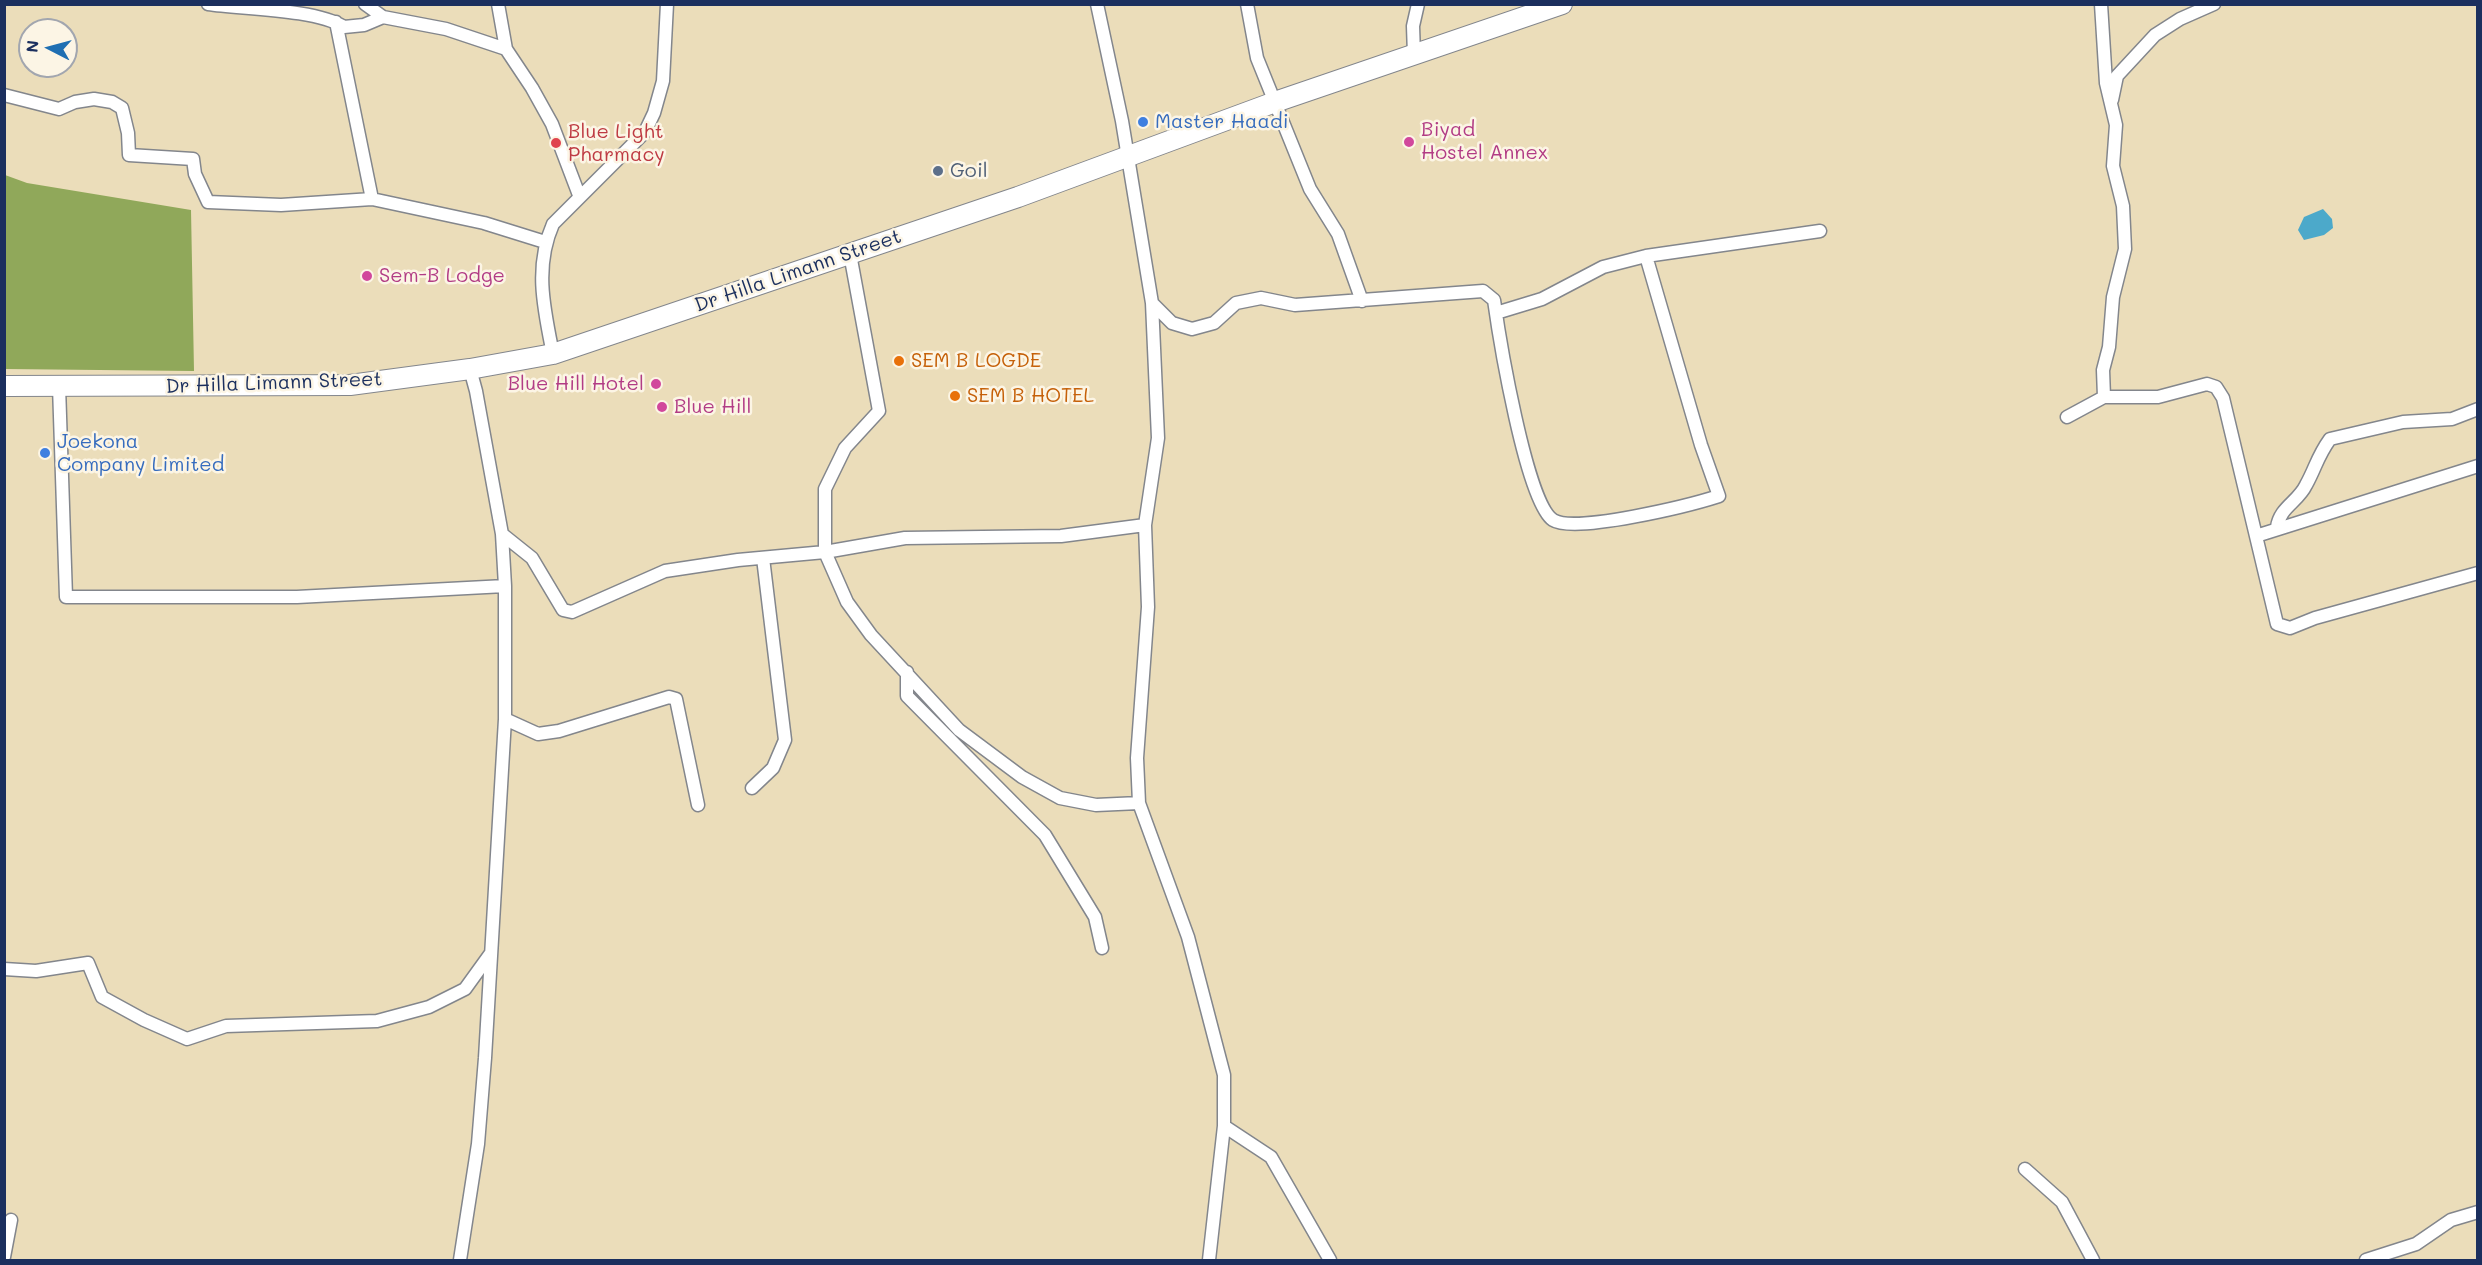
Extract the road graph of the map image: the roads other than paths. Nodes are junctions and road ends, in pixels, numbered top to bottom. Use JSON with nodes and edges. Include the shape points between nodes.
{"nodes":[{"id":1,"x":208,"y":4,"type":"edge"},
{"id":2,"x":365,"y":4,"type":"edge"},
{"id":3,"x":498,"y":4,"type":"edge"},
{"id":4,"x":667,"y":4,"type":"edge"},
{"id":5,"x":1097,"y":4,"type":"edge"},
{"id":6,"x":1247,"y":4,"type":"edge"},
{"id":7,"x":1418,"y":4,"type":"edge"},
{"id":8,"x":1562,"y":4,"type":"edge"},
{"id":9,"x":2101,"y":4,"type":"edge"},
{"id":10,"x":2214,"y":4,"type":"edge"},
{"id":11,"x":383,"y":17,"type":"junction"},
{"id":12,"x":336,"y":22,"type":"junction"},
{"id":13,"x":506,"y":49,"type":"junction"},
{"id":14,"x":1414,"y":55,"type":"junction"},
{"id":15,"x":4,"y":95,"type":"edge"},
{"id":16,"x":2112,"y":101,"type":"junction"},
{"id":17,"x":1275,"y":102,"type":"junction"},
{"id":18,"x":1127,"y":156,"type":"junction"},
{"id":19,"x":579,"y":195,"type":"junction"},
{"id":20,"x":372,"y":199,"type":"junction"},
{"id":21,"x":1820,"y":231,"type":"dead end"},
{"id":22,"x":545,"y":242,"type":"junction"},
{"id":23,"x":850,"y":254,"type":"junction"},
{"id":24,"x":1646,"y":256,"type":"junction"},
{"id":25,"x":1362,"y":301,"type":"junction"},
{"id":26,"x":1152,"y":303,"type":"junction"},
{"id":27,"x":1496,"y":313,"type":"junction"},
{"id":28,"x":553,"y":354,"type":"junction"},
{"id":29,"x":470,"y":369,"type":"junction"},
{"id":30,"x":4,"y":386,"type":"edge"},
{"id":31,"x":59,"y":386,"type":"junction"},
{"id":32,"x":2104,"y":397,"type":"junction"},
{"id":33,"x":2478,"y":409,"type":"edge"},
{"id":34,"x":2067,"y":417,"type":"dead end"},
{"id":35,"x":2478,"y":466,"type":"edge"},
{"id":36,"x":1145,"y":525,"type":"junction"},
{"id":37,"x":2277,"y":527,"type":"junction"},
{"id":38,"x":502,"y":534,"type":"junction"},
{"id":39,"x":2256,"y":536,"type":"junction"},
{"id":40,"x":825,"y":552,"type":"junction"},
{"id":41,"x":763,"y":558,"type":"junction"},
{"id":42,"x":2478,"y":573,"type":"edge"},
{"id":43,"x":505,"y":586,"type":"junction"},
{"id":44,"x":907,"y":672,"type":"junction"},
{"id":45,"x":506,"y":719,"type":"junction"},
{"id":46,"x":752,"y":788,"type":"dead end"},
{"id":47,"x":1139,"y":803,"type":"junction"},
{"id":48,"x":698,"y":805,"type":"dead end"},
{"id":49,"x":1102,"y":948,"type":"dead end"},
{"id":50,"x":491,"y":952,"type":"junction"},
{"id":51,"x":4,"y":969,"type":"edge"},
{"id":52,"x":1224,"y":1126,"type":"junction"},
{"id":53,"x":2025,"y":1169,"type":"dead end"},
{"id":54,"x":2478,"y":1212,"type":"edge"},
{"id":55,"x":11,"y":1220,"type":"dead end"},
{"id":56,"x":4,"y":1257,"type":"edge"},
{"id":57,"x":460,"y":1260,"type":"edge"},
{"id":58,"x":1209,"y":1260,"type":"edge"},
{"id":59,"x":1330,"y":1260,"type":"edge"},
{"id":60,"x":2093,"y":1260,"type":"edge"},
{"id":61,"x":2366,"y":1260,"type":"edge"}],
"edges":[{"from":1,"to":12,"type":"street","via":[[297,12]]},
{"from":2,"to":11,"type":"street"},
{"from":3,"to":13,"type":"street"},
{"from":4,"to":19,"type":"street","via":[[663,81],[654,113],[638,140]]},
{"from":5,"to":18,"type":"street"},
{"from":6,"to":17,"type":"street","via":[[1257,58]]},
{"from":7,"to":14,"type":"street","via":[[1413,26]]},
{"from":8,"to":14,"type":"highway","name":"Dr Hilla Limann Street"},
{"from":9,"to":16,"type":"street","via":[[2106,83]]},
{"from":10,"to":16,"type":"street","via":[[2155,35],[2117,76]]},
{"from":11,"to":12,"type":"street","via":[[364,25],[344,27]]},
{"from":11,"to":13,"type":"street","via":[[446,29]]},
{"from":12,"to":20,"type":"street"},
{"from":13,"to":19,"type":"street","via":[[552,124]]},
{"from":14,"to":17,"type":"highway","name":"Dr Hilla Limann Street"},
{"from":15,"to":20,"type":"street","via":[[59,109],[94,99],[112,102],[122,108],[129,155],[193,159],[195,174],[208,202],[281,205]]},
{"from":16,"to":32,"type":"street","via":[[2113,166],[2123,206],[2125,249],[2113,297],[2103,370]]},
{"from":17,"to":18,"type":"highway","name":"Dr Hilla Limann Street"},
{"from":17,"to":25,"type":"street","via":[[1310,189],[1338,234]]},
{"from":18,"to":23,"type":"highway","name":"Dr Hilla Limann Street"},
{"from":18,"to":26,"type":"street"},
{"from":19,"to":22,"type":"street","via":[[553,224]]},
{"from":20,"to":22,"type":"street","via":[[484,223]]},
{"from":21,"to":24,"type":"street"},
{"from":22,"to":28,"type":"street","via":[[542,297]]},
{"from":23,"to":28,"type":"highway","name":"Dr Hilla Limann Street"},
{"from":23,"to":40,"type":"street","via":[[879,411],[845,447],[825,489]]},
{"from":24,"to":27,"type":"street","via":[[1603,267],[1542,299]]},
{"from":24,"to":27,"type":"street","via":[[1719,496],[1599,523],[1554,521],[1547,514],[1521,443]]},
{"from":25,"to":26,"type":"street","via":[[1295,305],[1261,298],[1236,303],[1214,323],[1192,329],[1172,323]]},
{"from":25,"to":27,"type":"street","via":[[1483,291],[1494,300]]},
{"from":26,"to":36,"type":"street","via":[[1158,438]]},
{"from":28,"to":29,"type":"highway","name":"Dr Hilla Limann Street"},
{"from":29,"to":31,"type":"highway","name":"Dr Hilla Limann Street","via":[[351,384]]},
{"from":29,"to":38,"type":"street"},
{"from":30,"to":31,"type":"highway","name":"Dr Hilla Limann Street"},
{"from":31,"to":43,"type":"street","via":[[66,597],[297,597]]},
{"from":32,"to":34,"type":"street"},
{"from":32,"to":39,"type":"street","via":[[2158,397],[2207,384],[2216,387],[2223,398]]},
{"from":33,"to":37,"type":"street","via":[[2452,419],[2403,422],[2330,439],[2315,460],[2306,487],[2279,515]]},
{"from":35,"to":37,"type":"street"},
{"from":36,"to":40,"type":"street","via":[[1060,536],[905,538]]},
{"from":36,"to":47,"type":"street","via":[[1148,607],[1137,758]]},
{"from":37,"to":39,"type":"street"},
{"from":38,"to":41,"type":"street","via":[[532,558],[563,610],[572,612],[665,571]]},
{"from":38,"to":43,"type":"street"},
{"from":39,"to":42,"type":"street","via":[[2277,624],[2290,628]]},
{"from":40,"to":41,"type":"street"},
{"from":40,"to":44,"type":"street","via":[[847,602],[871,635]]},
{"from":41,"to":46,"type":"street","via":[[785,740],[773,768]]},
{"from":43,"to":45,"type":"street"},
{"from":44,"to":47,"type":"street","via":[[958,730],[1022,777],[1060,798],[1096,805]]},
{"from":44,"to":49,"type":"street","via":[[907,696],[1045,836],[1095,917]]},
{"from":45,"to":48,"type":"street","via":[[538,734],[560,731],[669,696],[676,699]]},
{"from":45,"to":50,"type":"street"},
{"from":47,"to":52,"type":"street","via":[[1188,937],[1224,1076]]},
{"from":50,"to":51,"type":"street","via":[[465,989],[429,1006],[377,1021],[226,1026],[187,1039],[102,997],[88,963],[36,971]]},
{"from":50,"to":57,"type":"street","via":[[478,1144]]},
{"from":52,"to":58,"type":"street"},
{"from":52,"to":59,"type":"street","via":[[1271,1157]]},
{"from":53,"to":60,"type":"street","via":[[2062,1202]]},
{"from":54,"to":61,"type":"street","via":[[2451,1220],[2416,1244]]},
{"from":55,"to":56,"type":"street"}]}
